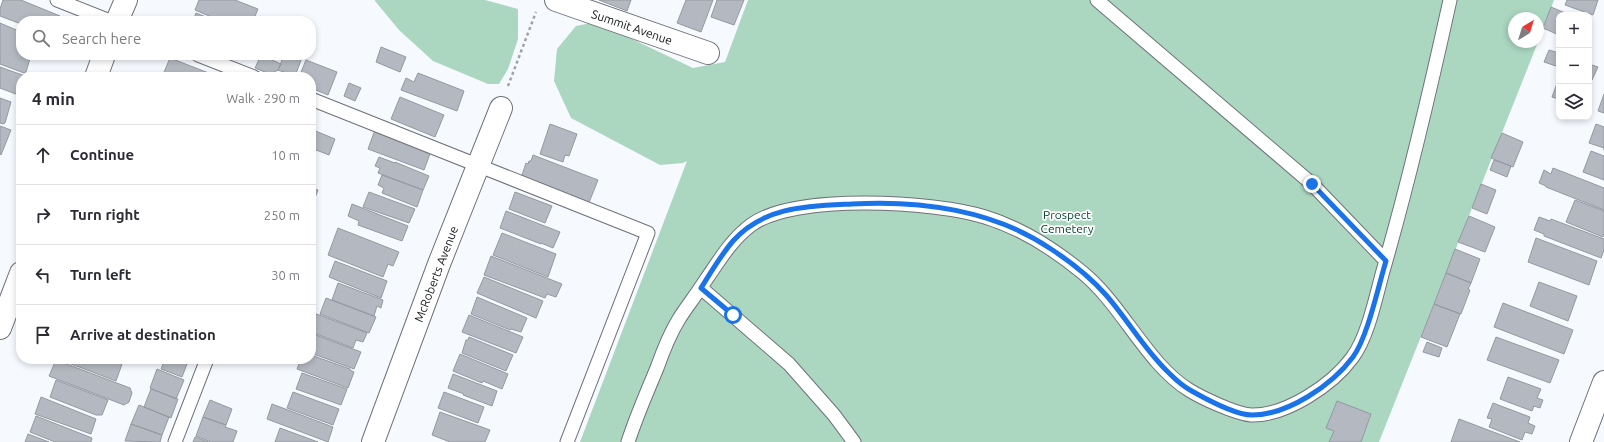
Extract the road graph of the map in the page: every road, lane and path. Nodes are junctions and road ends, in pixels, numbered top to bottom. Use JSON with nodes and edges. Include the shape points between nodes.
{"nodes":[{"id":1,"x":57,"y":0,"type":"edge"},
{"id":2,"x":126,"y":0,"type":"edge"},
{"id":3,"x":1097,"y":0,"type":"edge"},
{"id":4,"x":1450,"y":0,"type":"edge"},
{"id":5,"x":546,"y":4,"type":"edge"},
{"id":6,"x":97,"y":16,"type":"edge"},
{"id":7,"x":119,"y":16,"type":"edge"},
{"id":8,"x":708,"y":54,"type":"dead end"},
{"id":9,"x":102,"y":60,"type":"edge"},
{"id":10,"x":211,"y":60,"type":"edge"},
{"id":11,"x":98,"y":72,"type":"edge"},
{"id":12,"x":241,"y":72,"type":"edge"},
{"id":13,"x":504,"y":99,"type":"joint"},
{"id":14,"x":316,"y":101,"type":"edge"},
{"id":15,"x":478,"y":165,"type":"junction"},
{"id":16,"x":1386,"y":261,"type":"junction"},
{"id":17,"x":16,"y":286,"type":"edge"},
{"id":18,"x":701,"y":288,"type":"junction"},
{"id":19,"x":0,"y":328,"type":"edge"},
{"id":20,"x":205,"y":364,"type":"edge"},
{"id":21,"x":1604,"y":382,"type":"edge"},
{"id":22,"x":176,"y":442,"type":"edge"},
{"id":23,"x":373,"y":442,"type":"edge"},
{"id":24,"x":566,"y":442,"type":"edge"},
{"id":25,"x":628,"y":442,"type":"edge"},
{"id":26,"x":854,"y":442,"type":"edge"},
{"id":27,"x":1581,"y":442,"type":"edge"}],
"edges":[{"from":1,"to":6,"type":"lane"},
{"from":2,"to":7,"type":"street"},
{"from":3,"to":16,"type":"lane","via":[[1312,184]]},
{"from":4,"to":16,"type":"lane","via":[[1429,97]]},
{"from":5,"to":8,"type":"street","name":"Summit Avenue"},
{"from":5,"to":13,"type":"path"},
{"from":9,"to":11,"type":"street"},
{"from":10,"to":12,"type":"lane"},
{"from":13,"to":15,"type":"street","name":"McRoberts Avenue"},
{"from":14,"to":15,"type":"lane"},
{"from":15,"to":23,"type":"street","name":"McRoberts Avenue"},
{"from":15,"to":24,"type":"lane","via":[[648,233]]},
{"from":16,"to":18,"type":"lane","via":[[1361,343],[1353,357],[1323,386],[1304,399],[1284,409],[1251,415],[1235,411],[1189,390],[1155,358],[1095,283],[1050,248],[1024,233],[986,217],[917,205],[867,203],[799,207],[782,211],[754,223],[735,239]]},
{"from":17,"to":19,"type":"street"},
{"from":18,"to":25,"type":"lane","via":[[667,341]]},
{"from":18,"to":26,"type":"lane","via":[[789,364]]},
{"from":20,"to":22,"type":"lane"},
{"from":21,"to":27,"type":"street"}]}
